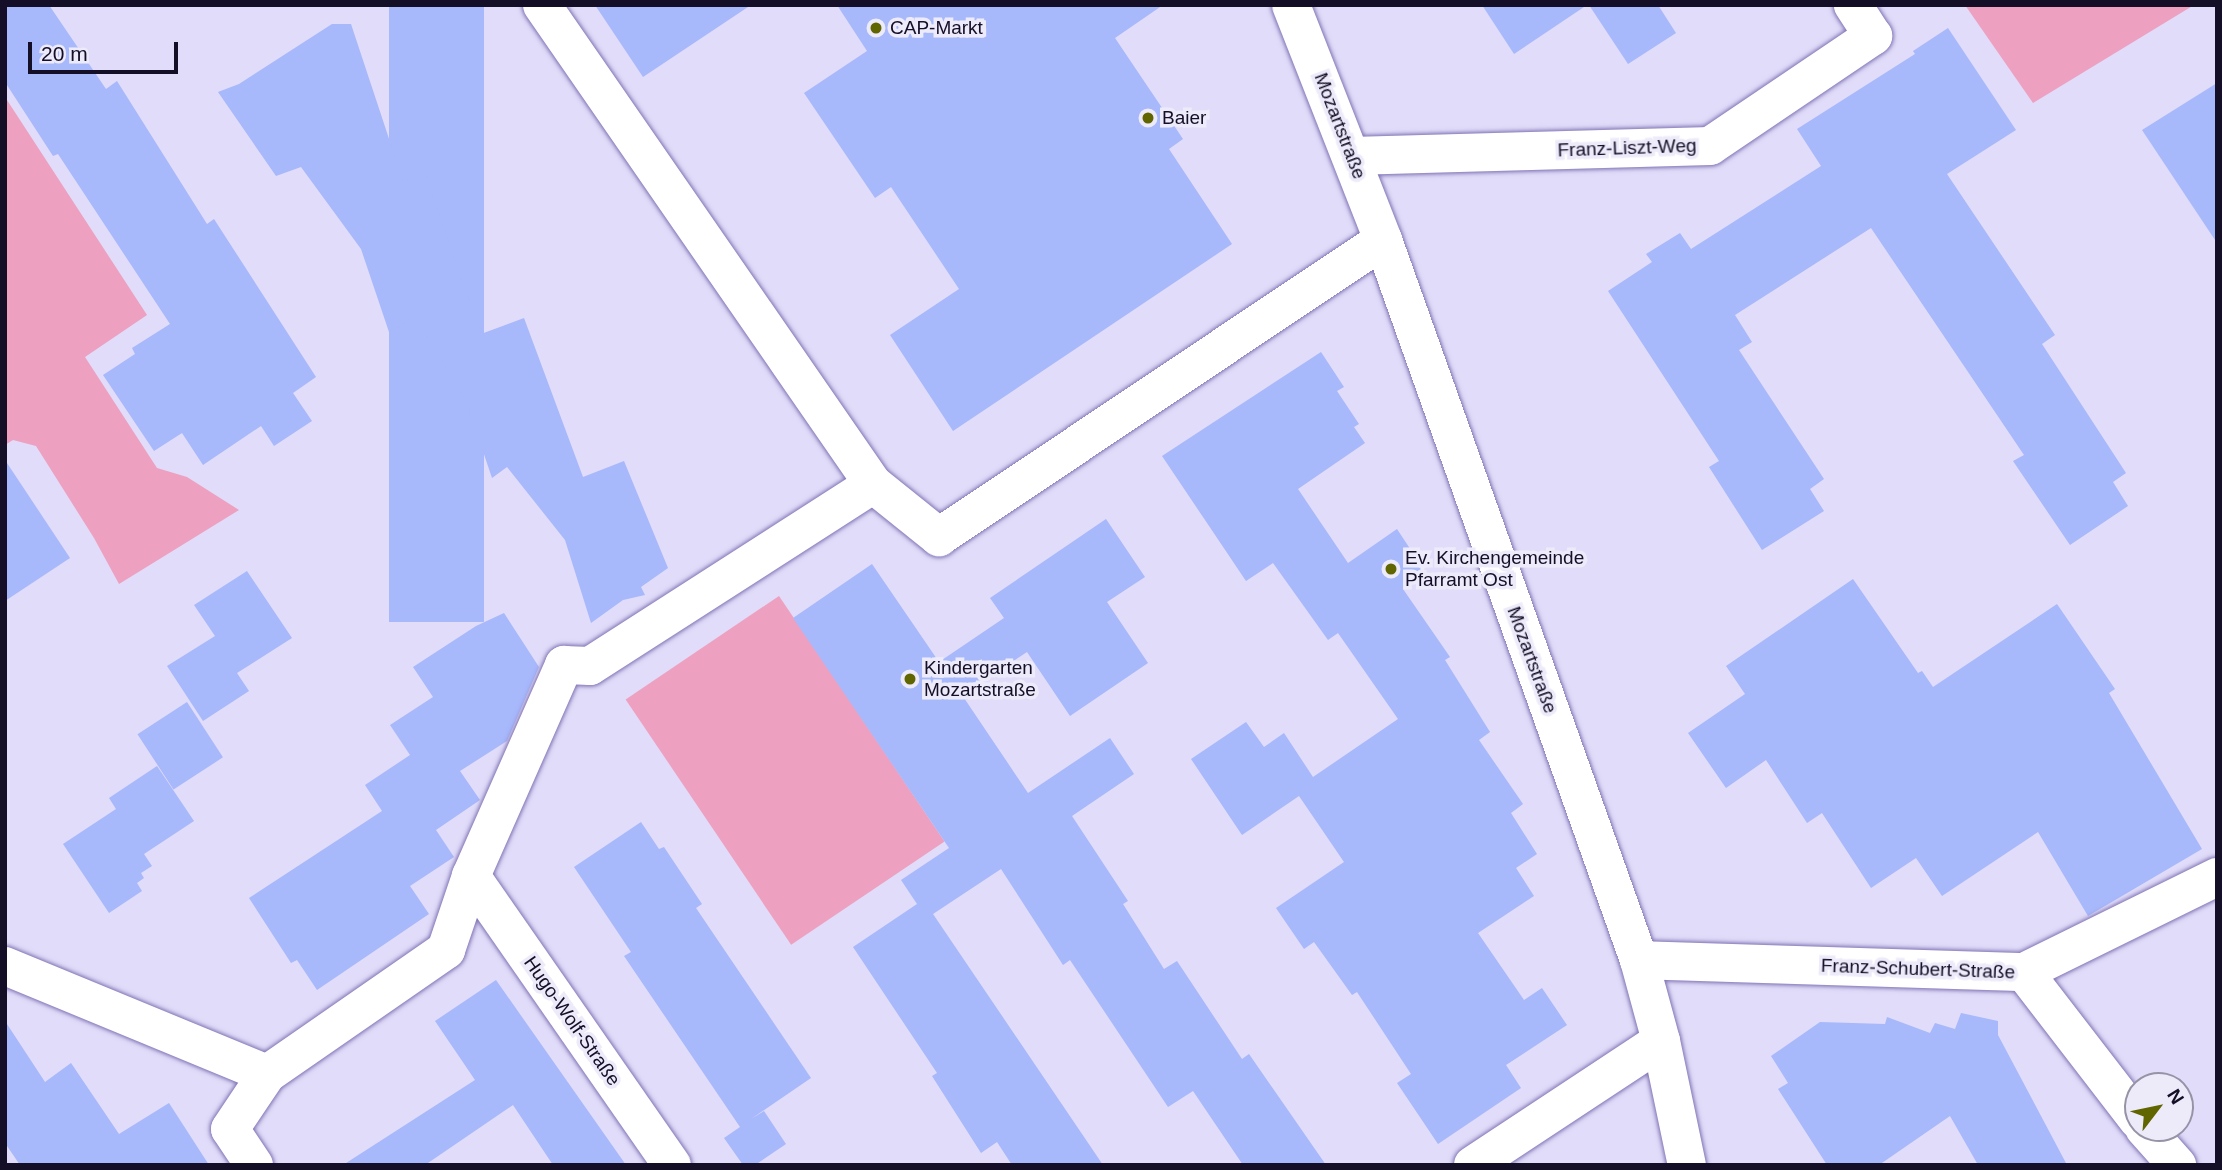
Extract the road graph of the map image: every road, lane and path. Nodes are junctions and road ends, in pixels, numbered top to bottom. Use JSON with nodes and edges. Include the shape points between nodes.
{"nodes":[{"id":1,"x":542,"y":5,"type":"edge"},
{"id":2,"x":1291,"y":5,"type":"edge"},
{"id":3,"x":1853,"y":5,"type":"edge"},
{"id":4,"x":1352,"y":156,"type":"junction"},
{"id":5,"x":1382,"y":240,"type":"junction"},
{"id":6,"x":873,"y":484,"type":"junction"},
{"id":7,"x":471,"y":876,"type":"junction"},
{"id":8,"x":2217,"y":877,"type":"edge"},
{"id":9,"x":1639,"y":960,"type":"junction"},
{"id":10,"x":5,"y":967,"type":"edge"},
{"id":11,"x":2024,"y":972,"type":"junction"},
{"id":12,"x":1661,"y":1041,"type":"junction"},
{"id":13,"x":267,"y":1074,"type":"junction"},
{"id":14,"x":2124,"y":1102,"type":"edge"},
{"id":15,"x":2156,"y":1142,"type":"edge"},
{"id":16,"x":254,"y":1165,"type":"edge"},
{"id":17,"x":673,"y":1165,"type":"edge"},
{"id":18,"x":1473,"y":1165,"type":"edge"},
{"id":19,"x":1687,"y":1165,"type":"edge"},
{"id":20,"x":2177,"y":1165,"type":"edge"}],
"edges":[{"from":1,"to":6,"type":"street"},
{"from":2,"to":4,"type":"street","name":"Mozartstraße"},
{"from":3,"to":4,"type":"street","name":"Franz-Liszt-Weg","via":[[1873,36],[1710,146]]},
{"from":4,"to":5,"type":"street","name":"Mozartstraße"},
{"from":5,"to":6,"type":"street","via":[[939,537]]},
{"from":5,"to":9,"type":"street","name":"Mozartstraße"},
{"from":6,"to":7,"type":"street","via":[[590,666],[565,665]]},
{"from":7,"to":13,"type":"street","via":[[446,950]]},
{"from":7,"to":17,"type":"street","name":"Hugo-Wolf-Straße"},
{"from":8,"to":11,"type":"street","name":"Franz-Schubert-Straße"},
{"from":9,"to":11,"type":"street","name":"Franz-Schubert-Straße"},
{"from":9,"to":12,"type":"street","name":"Mozartstraße"},
{"from":10,"to":13,"type":"street"},
{"from":11,"to":14,"type":"street"},
{"from":12,"to":18,"type":"street"},
{"from":12,"to":19,"type":"street","name":"Mozartstraße"},
{"from":13,"to":16,"type":"street","via":[[230,1129]]},
{"from":15,"to":20,"type":"street"}]}
